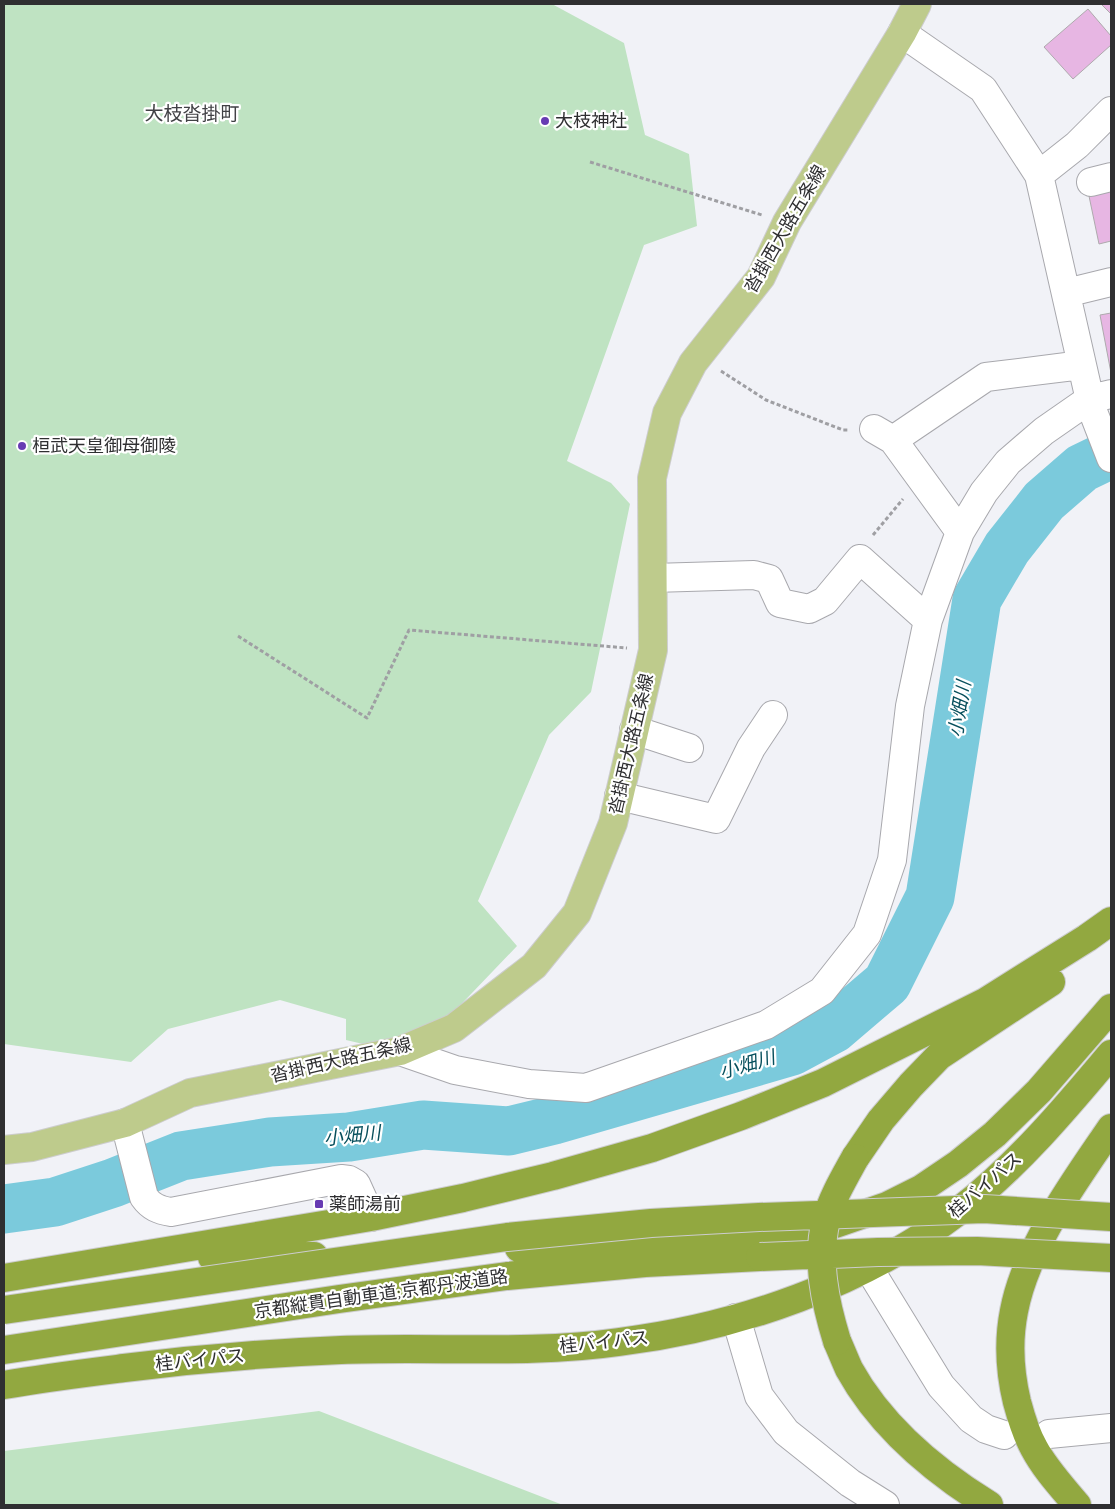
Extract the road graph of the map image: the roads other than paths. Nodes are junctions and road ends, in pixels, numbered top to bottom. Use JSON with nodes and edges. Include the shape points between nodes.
{"nodes":[{"id":1,"x":917,"y":4,"type":"edge"},
{"id":2,"x":902,"y":33,"type":"junction"},
{"id":3,"x":1111,"y":111,"type":"edge"},
{"id":4,"x":1039,"y":175,"type":"junction"},
{"id":5,"x":1111,"y":282,"type":"edge"},
{"id":6,"x":1066,"y":293,"type":"junction"},
{"id":7,"x":1082,"y":365,"type":"junction"},
{"id":8,"x":1098,"y":401,"type":"edge"},
{"id":9,"x":1111,"y":458,"type":"edge"},
{"id":10,"x":960,"y":532,"type":"junction"},
{"id":11,"x":653,"y":578,"type":"junction"},
{"id":12,"x":928,"y":620,"type":"junction"},
{"id":13,"x":773,"y":715,"type":"dead end"},
{"id":14,"x":634,"y":730,"type":"junction"},
{"id":15,"x":689,"y":748,"type":"dead end"},
{"id":16,"x":619,"y":796,"type":"junction"},
{"id":17,"x":1111,"y":921,"type":"edge"},
{"id":18,"x":1111,"y":942,"type":"edge"},
{"id":19,"x":1111,"y":1008,"type":"edge"},
{"id":20,"x":400,"y":1050,"type":"junction"},
{"id":21,"x":1111,"y":1054,"type":"edge"},
{"id":22,"x":1111,"y":1128,"type":"edge"},
{"id":23,"x":128,"y":1134,"type":"junction"},
{"id":24,"x":4,"y":1150,"type":"edge"},
{"id":25,"x":1111,"y":1202,"type":"edge"},
{"id":26,"x":984,"y":1209,"type":"junction"},
{"id":27,"x":371,"y":1217,"type":"junction"},
{"id":28,"x":1111,"y":1217,"type":"edge"},
{"id":29,"x":126,"y":1257,"type":"junction"},
{"id":30,"x":1111,"y":1258,"type":"edge"},
{"id":31,"x":868,"y":1267,"type":"junction"},
{"id":32,"x":4,"y":1278,"type":"edge"},
{"id":33,"x":4,"y":1310,"type":"edge"},
{"id":34,"x":736,"y":1318,"type":"junction"},
{"id":35,"x":4,"y":1350,"type":"edge"},
{"id":36,"x":4,"y":1385,"type":"edge"},
{"id":37,"x":1111,"y":1428,"type":"edge"},
{"id":38,"x":1049,"y":1434,"type":"dead end"},
{"id":39,"x":1004,"y":1435,"type":"dead end"},
{"id":40,"x":885,"y":1505,"type":"edge"},
{"id":41,"x":989,"y":1505,"type":"edge"},
{"id":42,"x":1077,"y":1505,"type":"edge"}],
"edges":[{"from":1,"to":2,"type":"main road","name":"沓掛西大路五条線"},
{"from":2,"to":4,"type":"street","via":[[983,88]]},
{"from":2,"to":11,"type":"main road","name":"沓掛西大路五条線","via":[[787,222],[761,277],[694,363],[667,413],[652,478]]},
{"from":3,"to":4,"type":"street","via":[[1076,146]]},
{"from":4,"to":6,"type":"street"},
{"from":5,"to":6,"type":"street"},
{"from":6,"to":7,"type":"street"},
{"from":7,"to":8,"type":"street"},
{"from":7,"to":10,"type":"street","via":[[986,377],[884,434]]},
{"from":8,"to":9,"type":"street"},
{"from":8,"to":10,"type":"street","via":[[1044,431],[1008,462],[984,492]]},
{"from":10,"to":12,"type":"street"},
{"from":11,"to":12,"type":"street","via":[[754,575],[769,579],[780,603],[809,610],[825,601],[860,559]]},
{"from":11,"to":14,"type":"main road","name":"沓掛西大路五条線","via":[[653,650]]},
{"from":12,"to":20,"type":"street","via":[[910,706],[892,860],[867,934],[822,991],[766,1025],[586,1088],[529,1084],[455,1070]]},
{"from":13,"to":16,"type":"street","via":[[751,748],[716,819]]},
{"from":14,"to":15,"type":"street"},
{"from":14,"to":16,"type":"main road","name":"沓掛西大路五条線"},
{"from":16,"to":20,"type":"main road","name":"沓掛西大路五条線","via":[[612,823],[577,913],[534,966],[454,1028]]},
{"from":17,"to":27,"type":"highway","via":[[985,1002],[823,1083],[741,1116],[652,1148],[552,1176]]},
{"from":18,"to":41,"type":"highway","bridge":true,"via":[[940,1056],[881,1120],[836,1192],[826,1220],[822,1277],[828,1311],[849,1369],[896,1432],[927,1461]]},
{"from":19,"to":29,"type":"highway","via":[[1038,1091],[958,1164],[886,1206],[835,1224],[790,1233],[734,1237],[358,1256]]},
{"from":20,"to":23,"type":"main road","name":"沓掛西大路五条線","via":[[190,1093]]},
{"from":21,"to":31,"type":"highway","name":"桂バイパス","via":[[1000,1176],[959,1210]]},
{"from":22,"to":42,"type":"highway","via":[[1059,1205],[1022,1279],[1014,1312],[1012,1380],[1020,1414],[1034,1448],[1055,1480]]},
{"from":23,"to":24,"type":"main road","name":"沓掛西大路五条線"},
{"from":23,"to":27,"type":"street","via":[[144,1197],[159,1210],[171,1212],[341,1178],[356,1184]]},
{"from":25,"to":26,"type":"highway","bridge":true},
{"from":26,"to":28,"type":"highway","bridge":true},
{"from":26,"to":33,"type":"highway","bridge":true,"via":[[759,1216],[507,1237]]},
{"from":27,"to":29,"type":"highway"},
{"from":29,"to":32,"type":"highway"},
{"from":30,"to":35,"type":"highway","name":"京都縦貫自動車道;京都丹波道路","bridge":true,"via":[[977,1251],[878,1252],[645,1263],[507,1276]]},
{"from":31,"to":34,"type":"highway","name":"桂バイパス","via":[[802,1297]]},
{"from":31,"to":39,"type":"street","via":[[941,1386],[971,1418],[986,1429]]},
{"from":34,"to":36,"type":"highway","name":"桂バイパス","via":[[618,1343],[260,1354],[98,1371]]},
{"from":34,"to":40,"type":"street","via":[[759,1396],[786,1432]]},
{"from":37,"to":38,"type":"street"}]}
